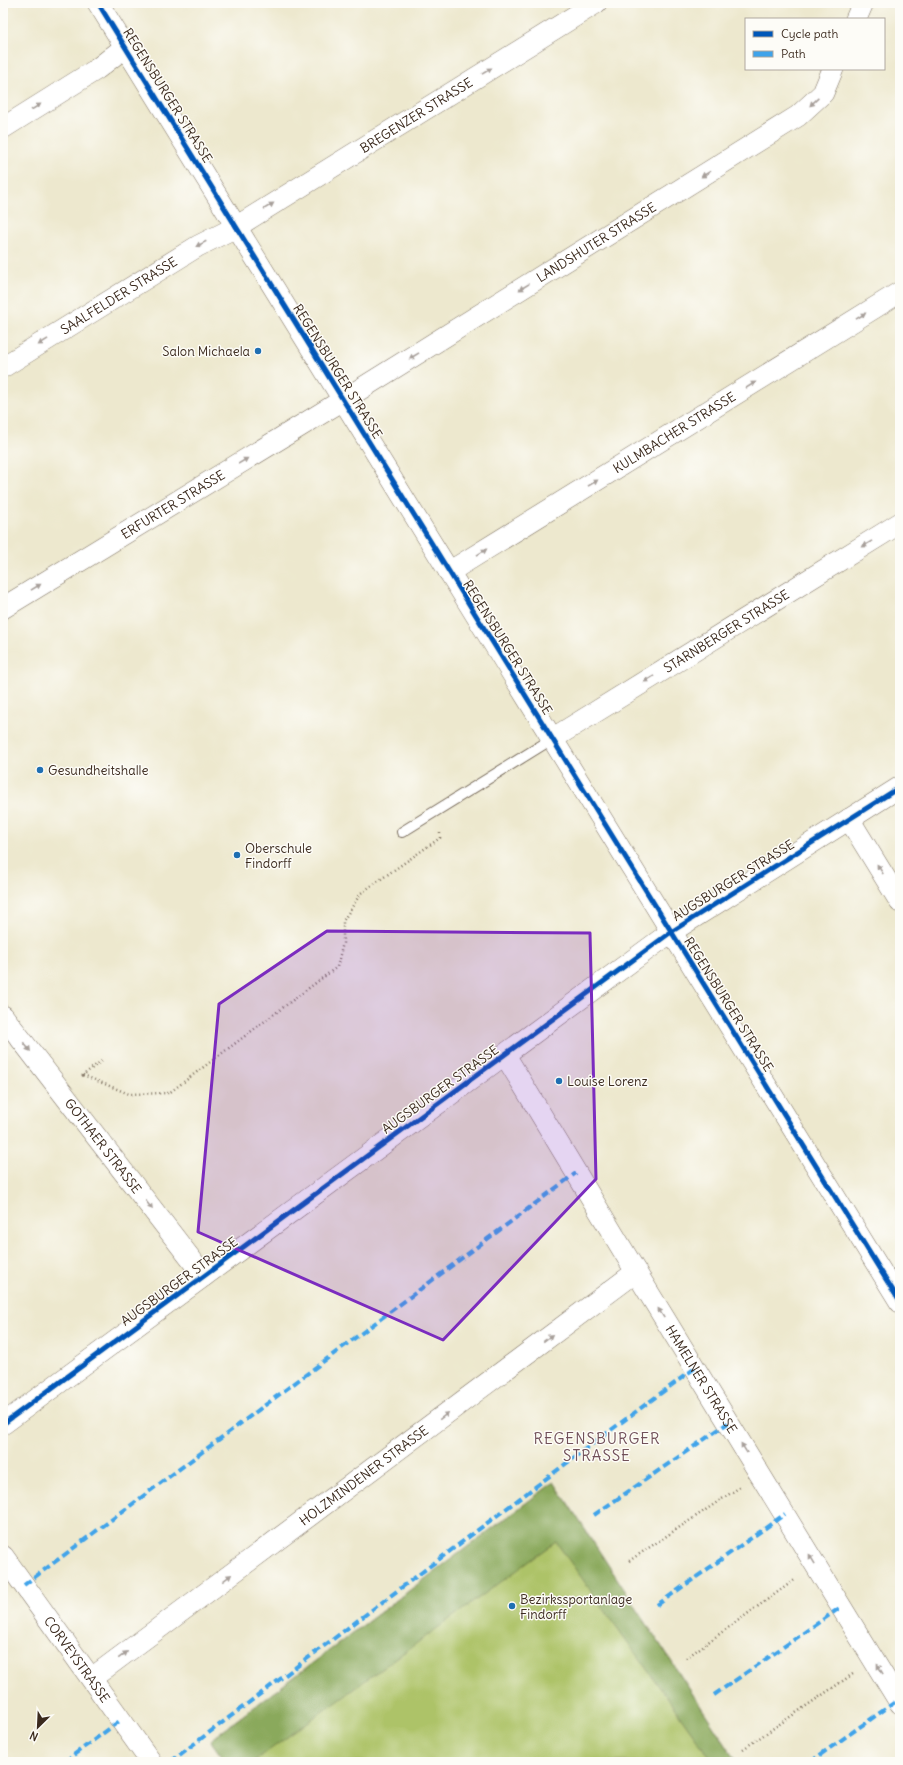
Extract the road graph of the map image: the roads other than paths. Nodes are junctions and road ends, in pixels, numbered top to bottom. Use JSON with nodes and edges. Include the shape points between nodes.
{"nodes":[{"id":1,"x":98,"y":3,"type":"edge"},
{"id":2,"x":596,"y":3,"type":"edge"},
{"id":3,"x":863,"y":3,"type":"edge"},
{"id":4,"x":856,"y":18,"type":"edge"},
{"id":5,"x":125,"y":47,"type":"junction"},
{"id":6,"x":834,"y":70,"type":"edge"},
{"id":7,"x":3,"y":128,"type":"edge"},
{"id":8,"x":236,"y":227,"type":"junction"},
{"id":9,"x":900,"y":292,"type":"edge"},
{"id":10,"x":3,"y":366,"type":"edge"},
{"id":11,"x":343,"y":400,"type":"junction"},
{"id":12,"x":900,"y":524,"type":"edge"},
{"id":13,"x":449,"y":572,"type":"junction"},
{"id":14,"x":3,"y":608,"type":"edge"},
{"id":15,"x":552,"y":739,"type":"junction"},
{"id":16,"x":900,"y":787,"type":"edge"},
{"id":17,"x":849,"y":819,"type":"junction"},
{"id":18,"x":402,"y":832,"type":"dead end"},
{"id":19,"x":900,"y":902,"type":"edge"},
{"id":20,"x":671,"y":932,"type":"junction"},
{"id":21,"x":3,"y":1016,"type":"edge"},
{"id":22,"x":505,"y":1054,"type":"junction"},
{"id":23,"x":636,"y":1272,"type":"junction"},
{"id":24,"x":204,"y":1276,"type":"junction"},
{"id":25,"x":900,"y":1302,"type":"edge"},
{"id":26,"x":4,"y":1421,"type":"edge"},
{"id":27,"x":3,"y":1556,"type":"edge"},
{"id":28,"x":92,"y":1678,"type":"junction"},
{"id":29,"x":900,"y":1703,"type":"edge"},
{"id":30,"x":151,"y":1762,"type":"edge"}],
"edges":[{"from":1,"to":5,"type":"street","name":"REGENSBURGER STRASSE"},
{"from":8,"to":2,"type":"street","name":"BREGENZER STRASSE","one_way":true},
{"from":3,"to":4,"type":"street"},
{"from":7,"to":5,"type":"street","one_way":true,"via":[[97,69]]},
{"from":5,"to":8,"type":"street","name":"REGENSBURGER STRASSE"},
{"from":6,"to":11,"type":"street","name":"LANDSHUTER STRASSE","one_way":true,"via":[[823,93],[798,116]]},
{"from":8,"to":10,"type":"street","name":"SAALFELDER STRASSE","one_way":true,"via":[[198,246]]},
{"from":8,"to":11,"type":"street","name":"REGENSBURGER STRASSE"},
{"from":13,"to":9,"type":"street","name":"KULMBACHER STRASSE","one_way":true},
{"from":11,"to":13,"type":"street","name":"REGENSBURGER STRASSE"},
{"from":14,"to":11,"type":"street","name":"ERFURTER STRASSE","one_way":true},
{"from":12,"to":15,"type":"street","name":"STARNBERGER STRASSE","one_way":true},
{"from":13,"to":15,"type":"street","name":"REGENSBURGER STRASSE"},
{"from":15,"to":18,"type":"lane"},
{"from":15,"to":20,"type":"street","name":"REGENSBURGER STRASSE"},
{"from":16,"to":17,"type":"street","name":"AUGSBURGER STRASSE"},
{"from":19,"to":17,"type":"street","one_way":true},
{"from":17,"to":20,"type":"street","name":"AUGSBURGER STRASSE"},
{"from":20,"to":22,"type":"street","name":"AUGSBURGER STRASSE"},
{"from":20,"to":25,"type":"street","name":"REGENSBURGER STRASSE"},
{"from":21,"to":24,"type":"street","name":"GOTHAER STRASSE","one_way":true},
{"from":22,"to":23,"type":"street","name":"HAMELNER STRASSE"},
{"from":22,"to":24,"type":"street","name":"AUGSBURGER STRASSE"},
{"from":28,"to":23,"type":"street","name":"HOLZMINDENER STRASSE","one_way":true},
{"from":29,"to":23,"type":"street","name":"HAMELNER STRASSE","one_way":true},
{"from":24,"to":26,"type":"street","name":"AUGSBURGER STRASSE"},
{"from":27,"to":28,"type":"street","name":"CORVEYSTRASSE"},
{"from":28,"to":30,"type":"street","name":"CORVEYSTRASSE"}]}
